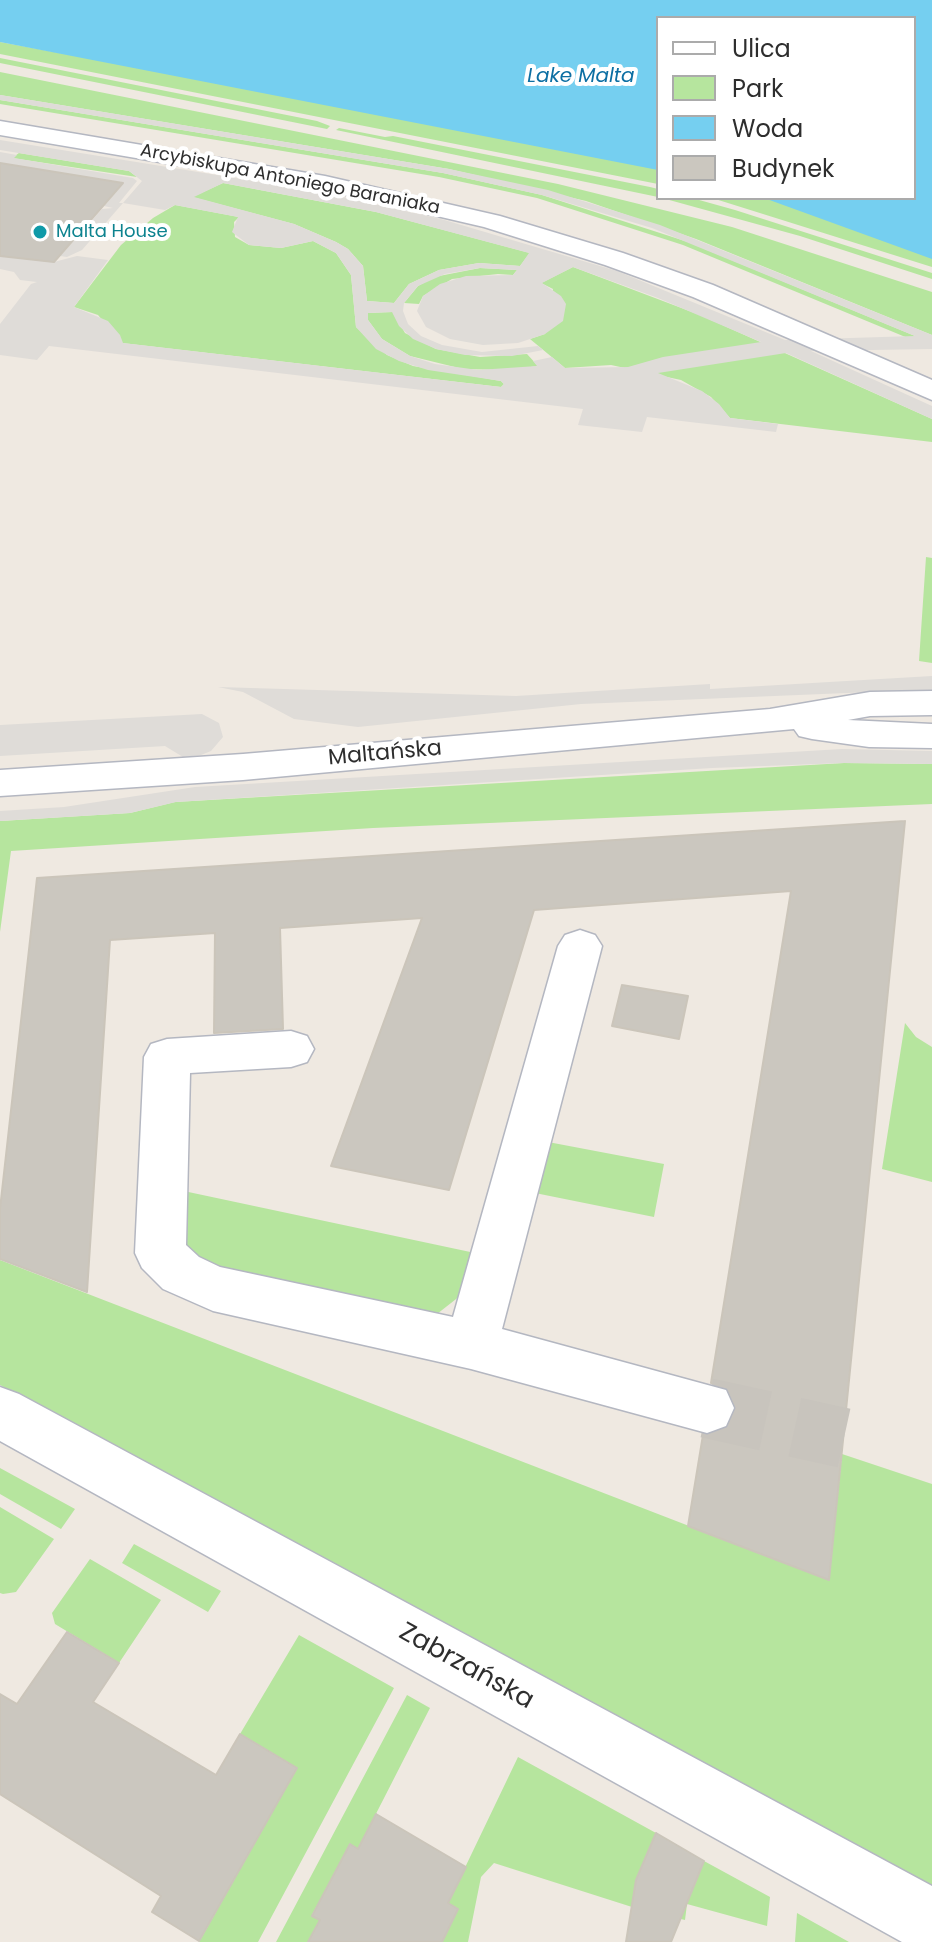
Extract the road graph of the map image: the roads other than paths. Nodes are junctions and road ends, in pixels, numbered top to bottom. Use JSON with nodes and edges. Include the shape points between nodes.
{"nodes":[{"id":1,"x":0,"y":110,"type":"edge"},
{"id":2,"x":0,"y":128,"type":"edge"},
{"id":3,"x":533,"y":208,"type":"dead end"},
{"id":4,"x":932,"y":391,"type":"edge"},
{"id":5,"x":932,"y":703,"type":"edge"},
{"id":6,"x":770,"y":721,"type":"junction"},
{"id":7,"x":932,"y":736,"type":"edge"},
{"id":8,"x":0,"y":783,"type":"edge"},
{"id":9,"x":580,"y":946,"type":"dead end"},
{"id":10,"x":291,"y":1049,"type":"dead end"},
{"id":11,"x":471,"y":1345,"type":"junction"},
{"id":12,"x":707,"y":1408,"type":"tunnel mouth"},
{"id":13,"x":0,"y":1412,"type":"edge"},
{"id":14,"x":932,"y":1922,"type":"edge"}],
"edges":[{"from":1,"to":3,"type":"street","name":"Arcybiskupa Antoniego Baraniaka","via":[[349,168]]},
{"from":2,"to":4,"type":"street","name":"Arcybiskupa Antoniego Baraniaka","via":[[340,186],[491,221],[690,287]]},
{"from":5,"to":6,"type":"street","name":"Maltańska","via":[[870,704]]},
{"from":6,"to":7,"type":"street","name":"Maltańska","via":[[869,735]]},
{"from":6,"to":8,"type":"street","name":"Maltańska"},
{"from":9,"to":11,"type":"street"},
{"from":10,"to":11,"type":"street","via":[[167,1057],[160,1253],[181,1273],[213,1288]]},
{"from":11,"to":12,"type":"street"},
{"from":13,"to":14,"type":"street","name":"Zabrzańska"}]}
